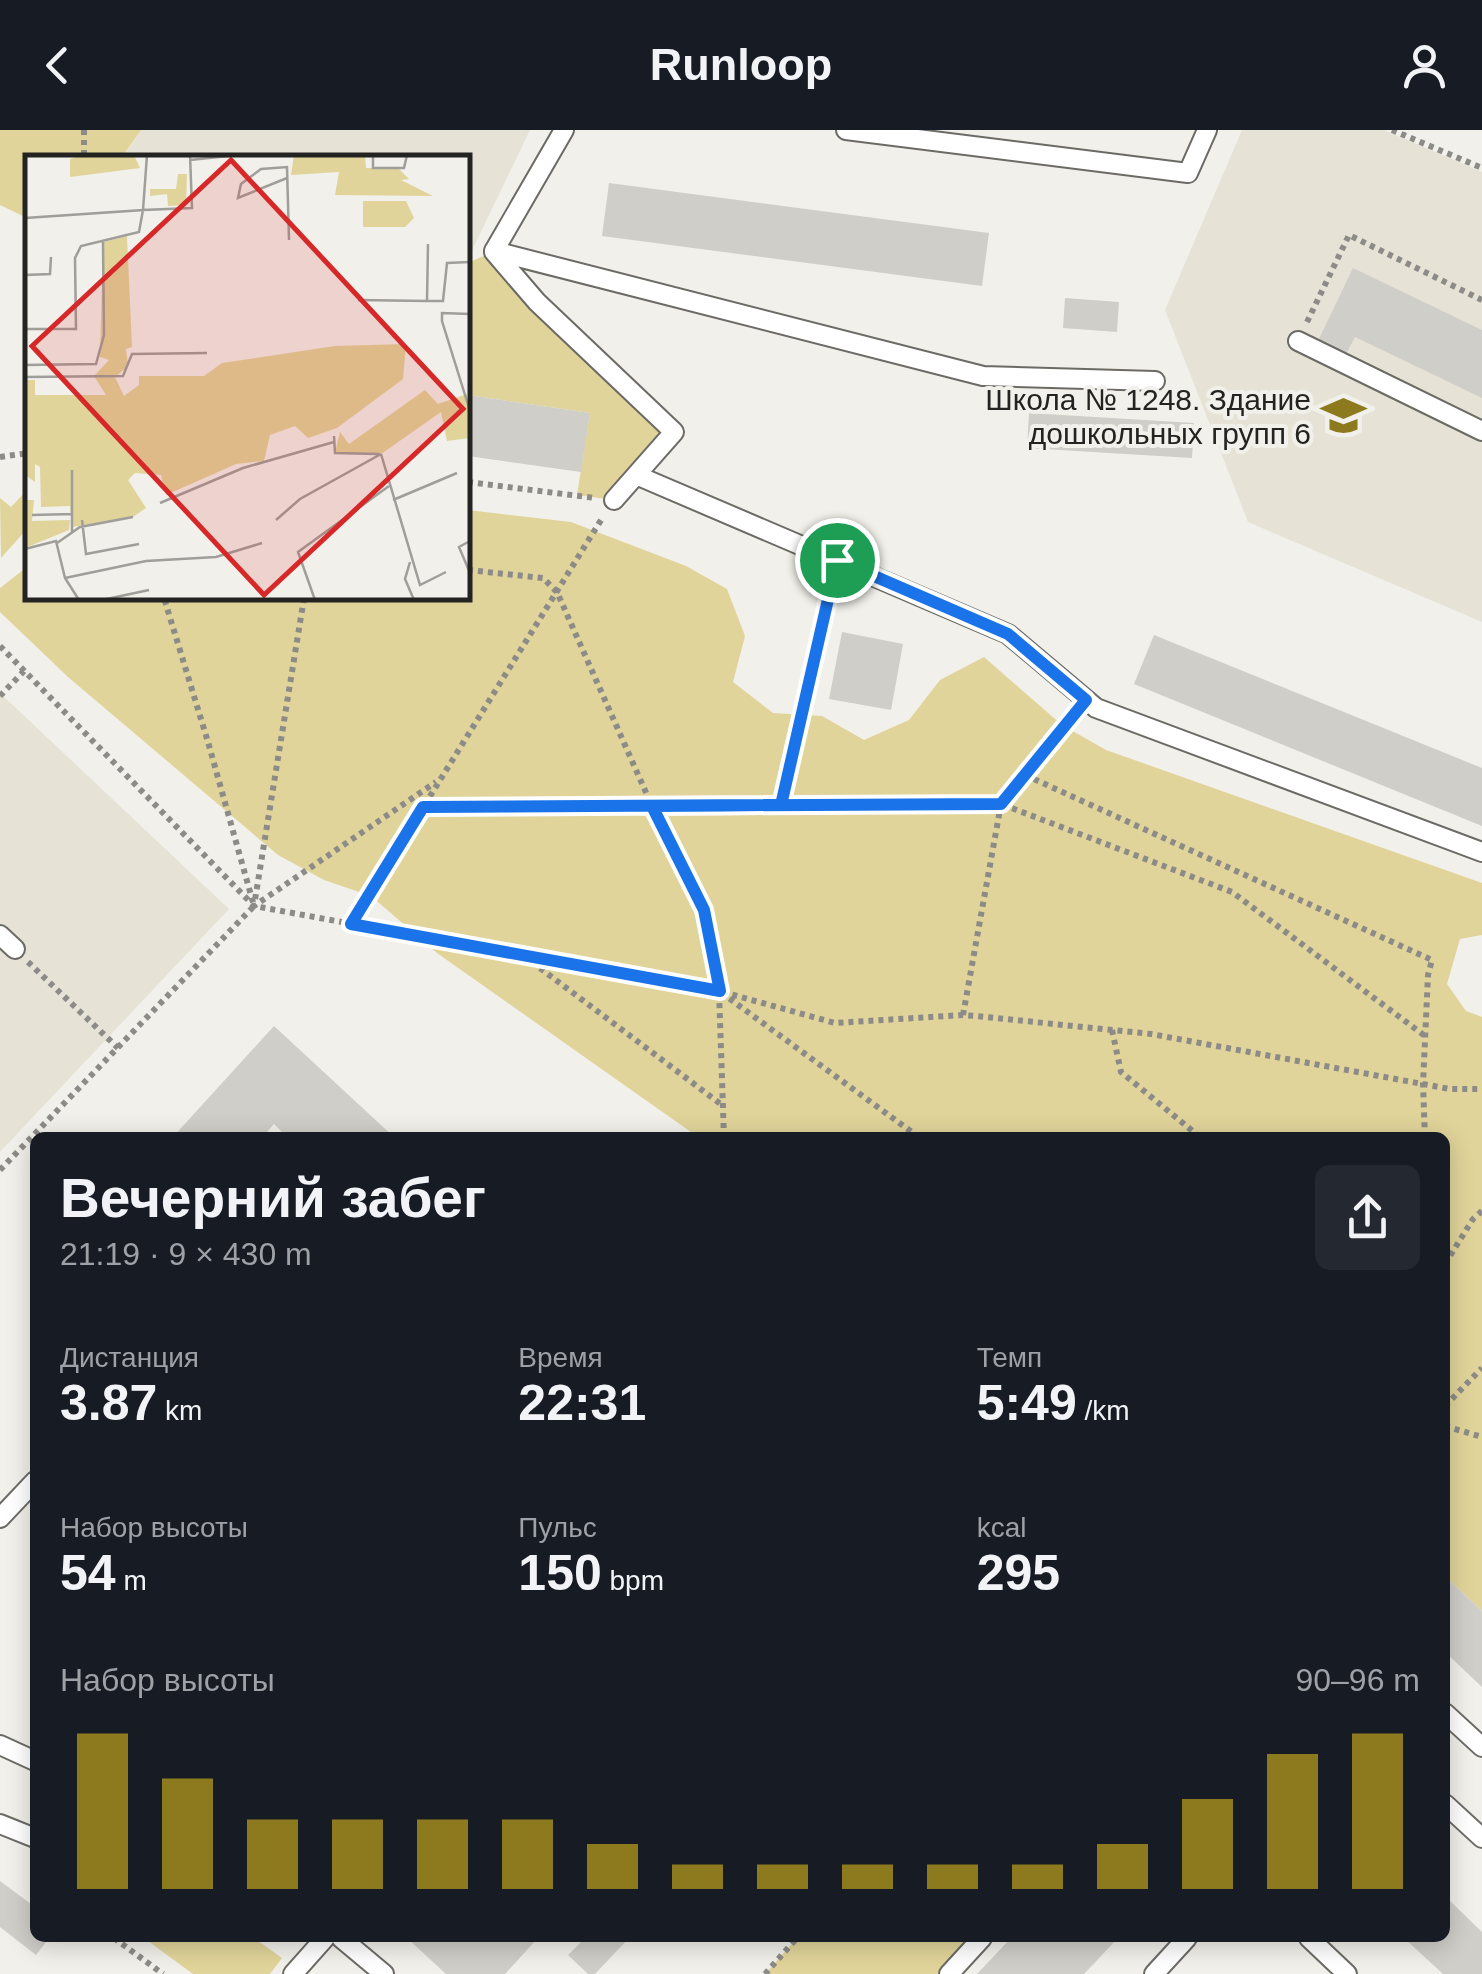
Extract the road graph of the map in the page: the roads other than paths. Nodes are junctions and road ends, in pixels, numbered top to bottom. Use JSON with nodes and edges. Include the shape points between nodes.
{"nodes":[{"id":1,"x":564,"y":130,"type":"edge"},
{"id":2,"x":846,"y":130,"type":"edge"},
{"id":3,"x":1206,"y":130,"type":"edge"},
{"id":4,"x":494,"y":251,"type":"junction"},
{"id":5,"x":1298,"y":341,"type":"road end"},
{"id":6,"x":1154,"y":381,"type":"dead end"},
{"id":7,"x":1482,"y":431,"type":"edge"},
{"id":8,"x":636,"y":474,"type":"junction"},
{"id":9,"x":614,"y":500,"type":"road end"},
{"id":10,"x":1482,"y":852,"type":"edge"},
{"id":11,"x":0,"y":936,"type":"edge"},
{"id":12,"x":14,"y":950,"type":"road end"},
{"id":13,"x":30,"y":1486,"type":"edge"},
{"id":14,"x":0,"y":1518,"type":"edge"},
{"id":15,"x":1450,"y":1718,"type":"edge"},
{"id":16,"x":0,"y":1745,"type":"edge"},
{"id":17,"x":1482,"y":1747,"type":"edge"},
{"id":18,"x":30,"y":1759,"type":"edge"},
{"id":19,"x":1450,"y":1809,"type":"edge"},
{"id":20,"x":0,"y":1824,"type":"edge"},
{"id":21,"x":30,"y":1836,"type":"edge"},
{"id":22,"x":1482,"y":1838,"type":"edge"},
{"id":23,"x":321,"y":1942,"type":"edge"},
{"id":24,"x":345,"y":1942,"type":"edge"},
{"id":25,"x":978,"y":1942,"type":"edge"},
{"id":26,"x":1183,"y":1942,"type":"edge"},
{"id":27,"x":1313,"y":1942,"type":"edge"},
{"id":28,"x":293,"y":1974,"type":"edge"},
{"id":29,"x":384,"y":1974,"type":"edge"},
{"id":30,"x":949,"y":1974,"type":"edge"},
{"id":31,"x":1154,"y":1974,"type":"edge"},
{"id":32,"x":1346,"y":1974,"type":"edge"}],
"edges":[{"from":1,"to":4,"type":"lane"},
{"from":2,"to":3,"type":"lane","via":[[1188,173]]},
{"from":4,"to":6,"type":"lane","via":[[982,376]]},
{"from":4,"to":8,"type":"lane","via":[[537,302],[674,432]]},
{"from":5,"to":7,"type":"lane"},
{"from":8,"to":9,"type":"lane"},
{"from":8,"to":10,"type":"lane","via":[[1008,634],[1096,708]]},
{"from":11,"to":12,"type":"lane"},
{"from":13,"to":14,"type":"lane"},
{"from":15,"to":17,"type":"lane"},
{"from":16,"to":18,"type":"lane"},
{"from":19,"to":22,"type":"lane"},
{"from":20,"to":21,"type":"lane"},
{"from":23,"to":28,"type":"lane"},
{"from":24,"to":29,"type":"lane"},
{"from":25,"to":30,"type":"lane"},
{"from":26,"to":31,"type":"lane"},
{"from":27,"to":32,"type":"lane"}]}
